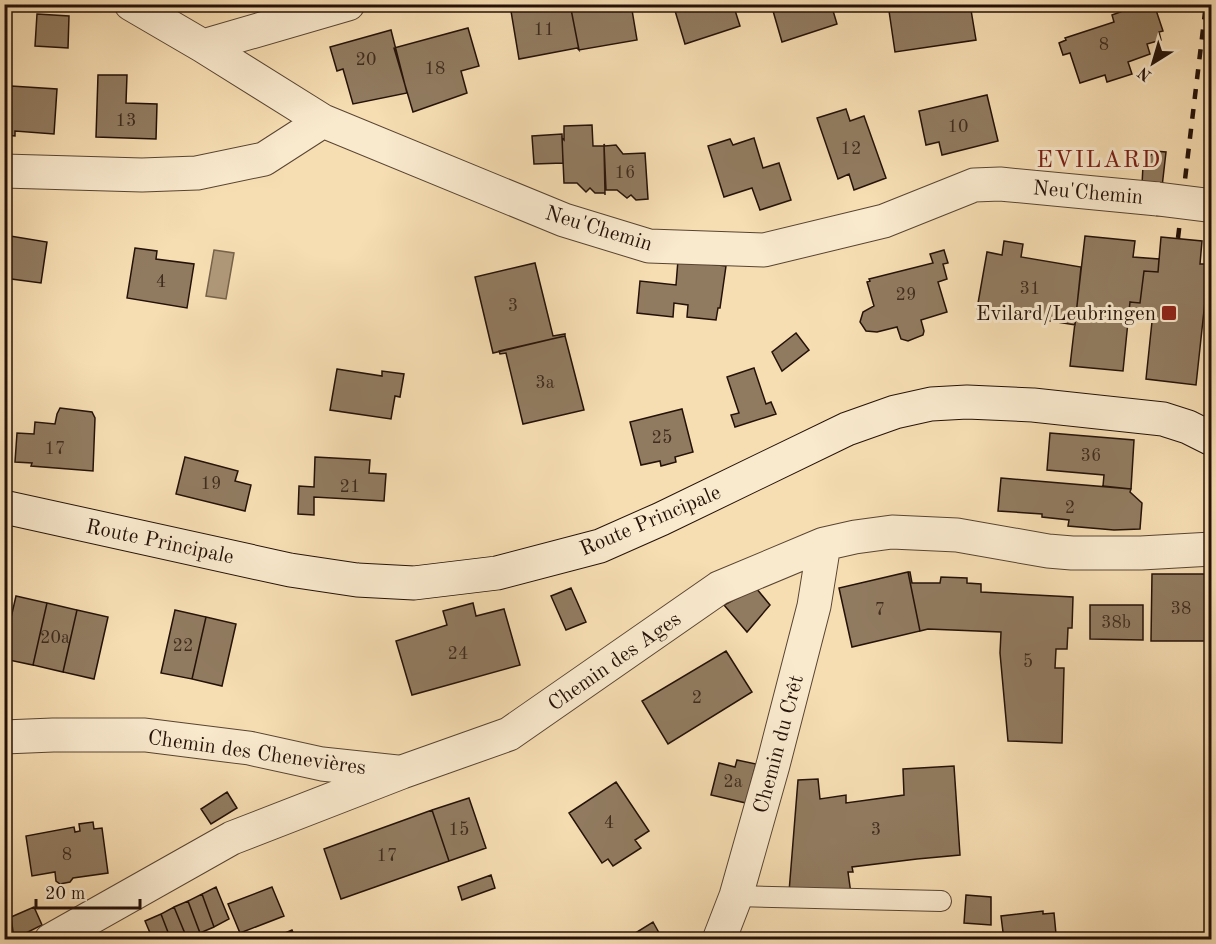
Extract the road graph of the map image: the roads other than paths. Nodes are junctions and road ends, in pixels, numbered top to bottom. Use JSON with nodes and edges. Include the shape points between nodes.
{"nodes":[{"id":1,"x":131,"y":4,"type":"edge"},
{"id":2,"x":348,"y":4,"type":"edge"},
{"id":3,"x":203,"y":46,"type":"junction"},
{"id":4,"x":323,"y":121,"type":"junction"},
{"id":5,"x":4,"y":171,"type":"edge"},
{"id":6,"x":1209,"y":206,"type":"edge"},
{"id":7,"x":1211,"y":432,"type":"edge"},
{"id":8,"x":4,"y":507,"type":"edge"},
{"id":9,"x":824,"y":544,"type":"junction"},
{"id":10,"x":1212,"y":549,"type":"edge"},
{"id":11,"x":4,"y":737,"type":"edge"},
{"id":12,"x":402,"y":772,"type":"junction"},
{"id":13,"x":736,"y":896,"type":"junction"},
{"id":14,"x":941,"y":901,"type":"dead end"},
{"id":15,"x":51,"y":939,"type":"edge"},
{"id":16,"x":719,"y":939,"type":"edge"}],
"edges":[{"from":1,"to":3,"type":"street","name":"Neu'Chemin"},
{"from":2,"to":3,"type":"street"},
{"from":3,"to":4,"type":"street","name":"Neu'Chemin"},
{"from":4,"to":5,"type":"street","via":[[264,159],[197,173]]},
{"from":4,"to":6,"type":"street","name":"Neu'Chemin","bridge":true,"via":[[564,220],[649,246],[764,250],[884,221],[974,184]]},
{"from":7,"to":8,"type":"street","name":"Route Principale","via":[[1163,419],[1032,405],[931,404],[846,429],[600,546],[497,573],[414,583],[290,570]]},
{"from":9,"to":10,"type":"street","name":"Chemin des Ages","via":[[892,532],[957,535],[1072,553]]},
{"from":9,"to":12,"type":"street","name":"Chemin des Ages","via":[[718,588],[509,735]]},
{"from":9,"to":13,"type":"street","name":"Chemin du Crêt","via":[[814,606]]},
{"from":11,"to":12,"type":"street","name":"Chemin des Chenevières","via":[[146,735],[249,747],[322,764]]},
{"from":12,"to":15,"type":"street","name":"Chemin des Ages","via":[[232,838]]},
{"from":13,"to":14,"type":"lane"},
{"from":13,"to":16,"type":"street","name":"Chemin du Crêt"}]}
